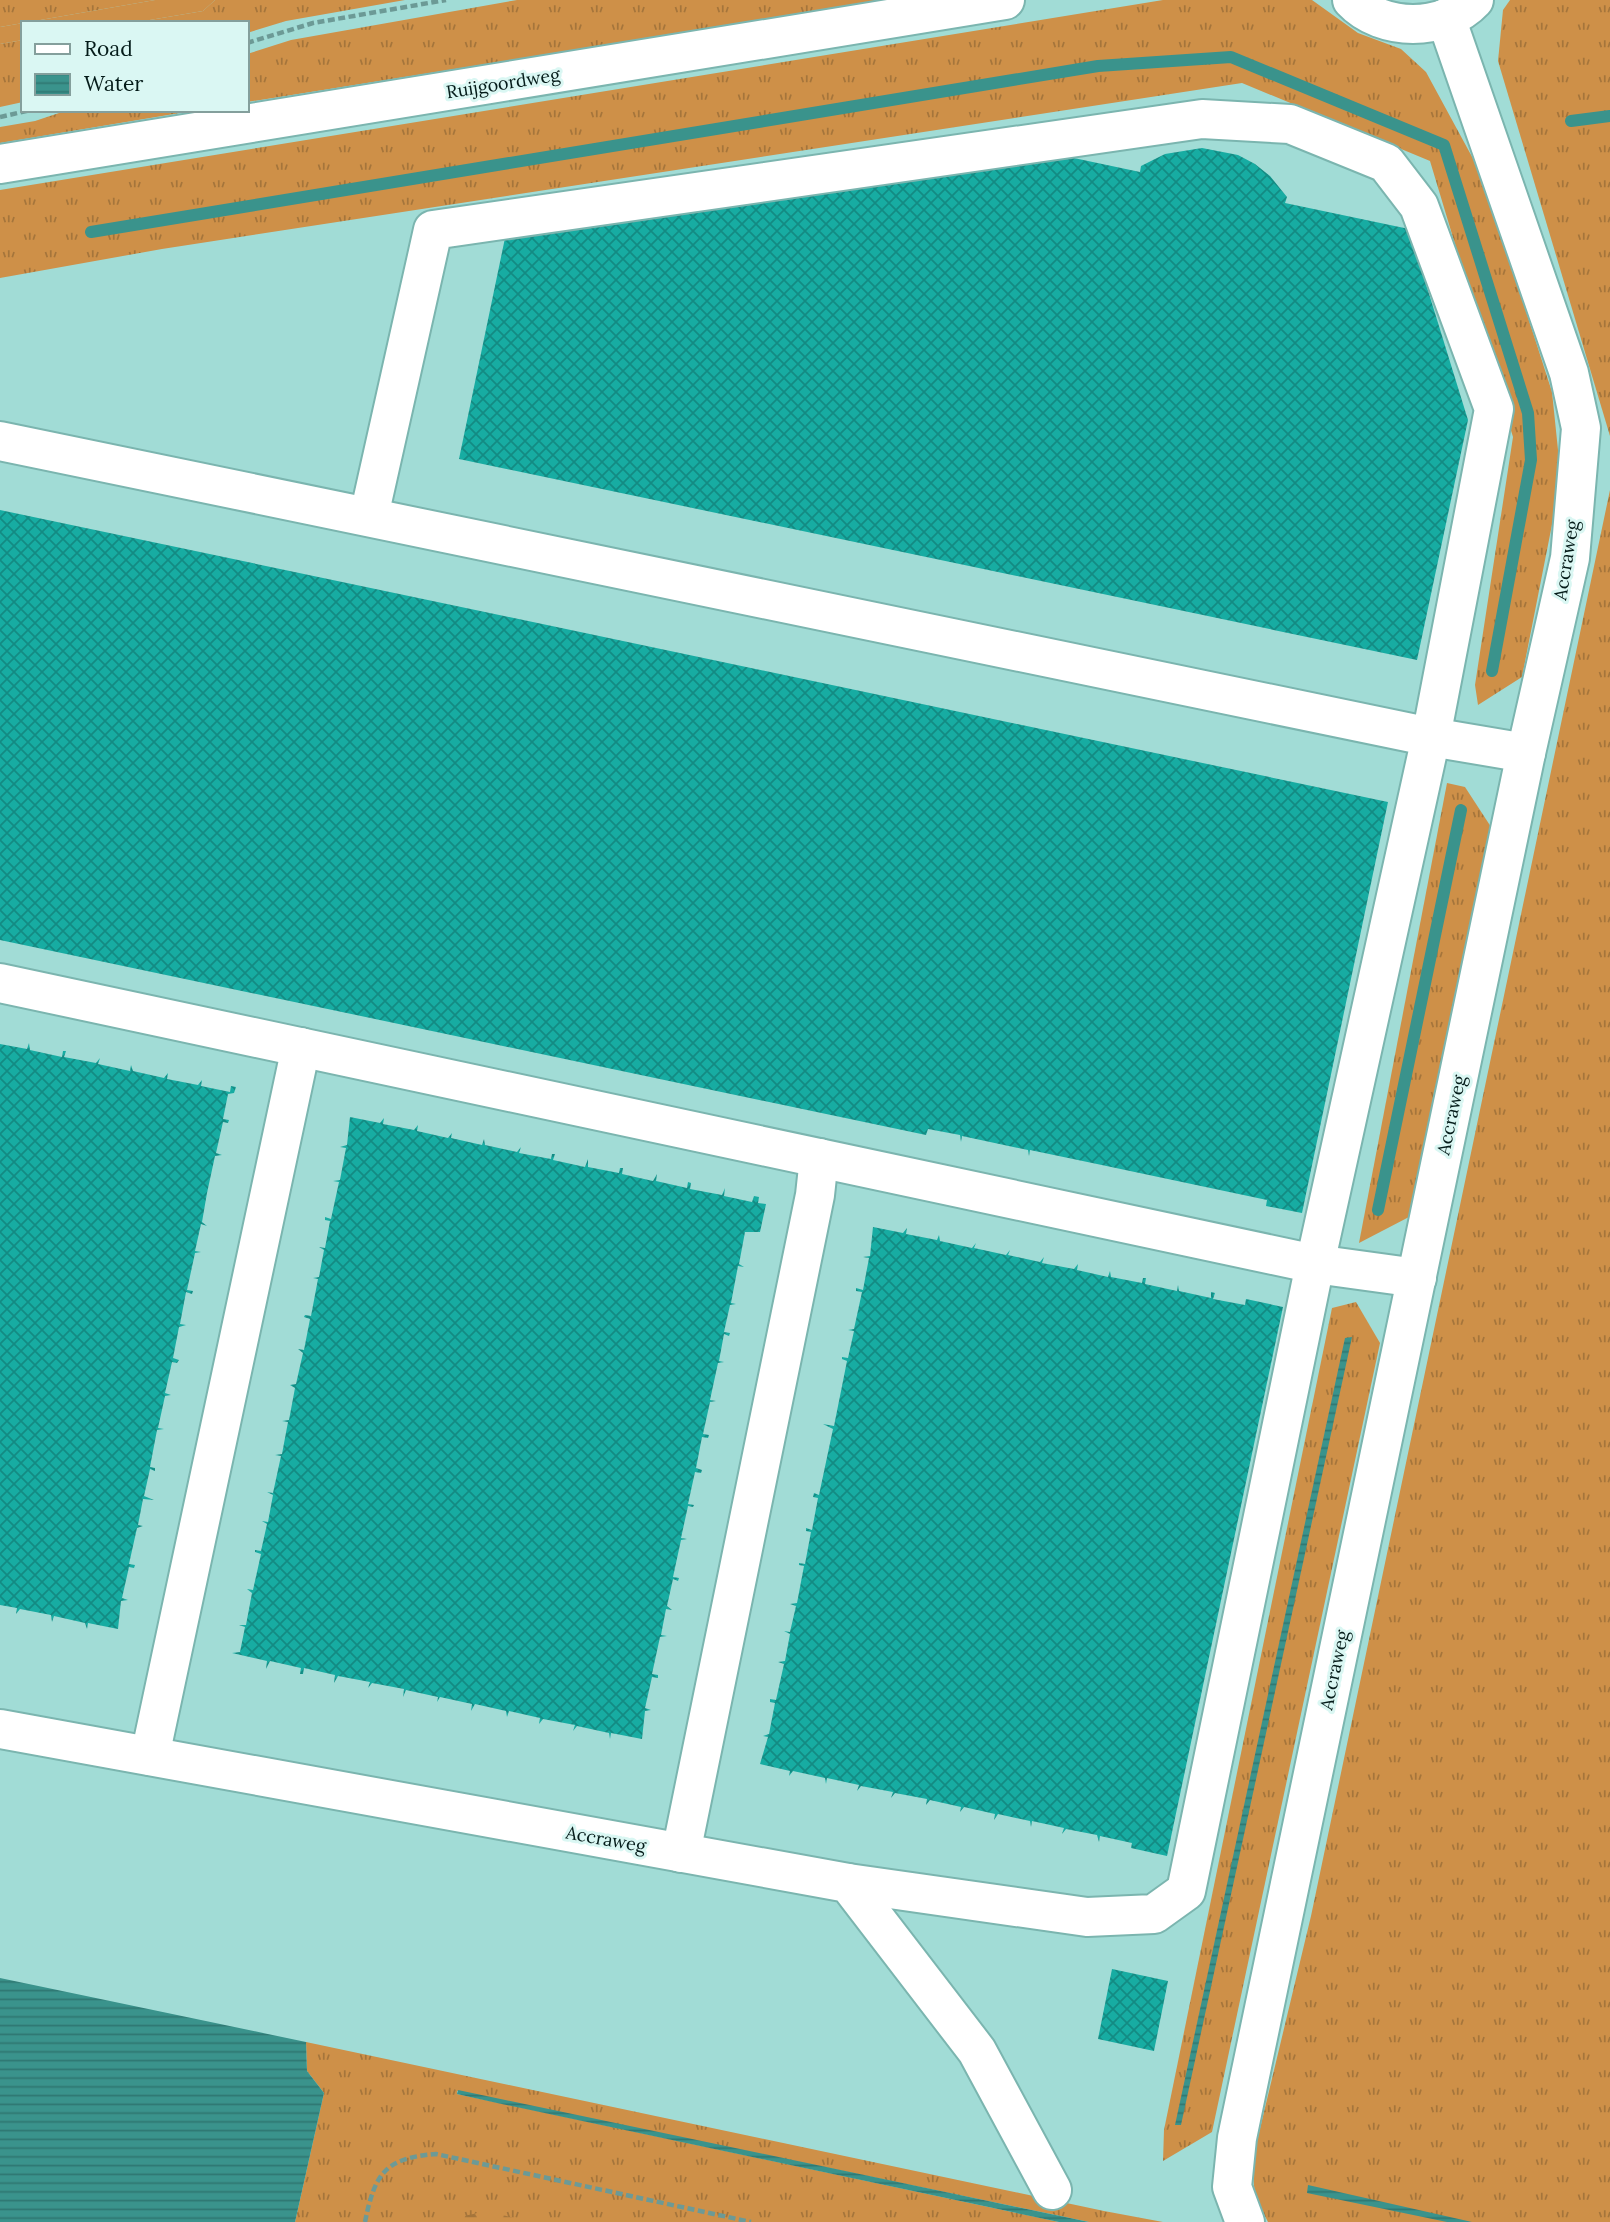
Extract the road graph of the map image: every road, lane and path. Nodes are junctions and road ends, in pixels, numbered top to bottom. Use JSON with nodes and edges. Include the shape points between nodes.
{"nodes":[{"id":1,"x":446,"y":0,"type":"edge"},
{"id":2,"x":1005,"y":0,"type":"edge"},
{"id":3,"x":1352,"y":0,"type":"edge"},
{"id":4,"x":1460,"y":9,"type":"edge"},
{"id":5,"x":248,"y":43,"type":"edge"},
{"id":6,"x":22,"y":112,"type":"edge"},
{"id":7,"x":0,"y":117,"type":"edge"},
{"id":8,"x":0,"y":164,"type":"edge"},
{"id":9,"x":0,"y":441,"type":"edge"},
{"id":10,"x":369,"y":516,"type":"junction"},
{"id":11,"x":1431,"y":737,"type":"junction"},
{"id":12,"x":1525,"y":752,"type":"junction"},
{"id":13,"x":0,"y":983,"type":"edge"},
{"id":14,"x":301,"y":1047,"type":"junction"},
{"id":15,"x":819,"y":1158,"type":"junction"},
{"id":16,"x":1315,"y":1264,"type":"junction"},
{"id":17,"x":1417,"y":1278,"type":"junction"},
{"id":18,"x":0,"y":1729,"type":"edge"},
{"id":19,"x":150,"y":1756,"type":"junction"},
{"id":20,"x":681,"y":1853,"type":"junction"},
{"id":21,"x":848,"y":1883,"type":"junction"},
{"id":22,"x":1052,"y":2190,"type":"dead end"},
{"id":23,"x":365,"y":2222,"type":"edge"},
{"id":24,"x":751,"y":2222,"type":"edge"},
{"id":25,"x":1245,"y":2222,"type":"edge"}],
"edges":[{"from":1,"to":5,"type":"path","via":[[313,23]]},
{"from":2,"to":8,"type":"street","name":"Ruijgoordweg"},
{"from":3,"to":4,"type":"street","via":[[1385,20],[1416,25]]},
{"from":4,"to":12,"type":"street","name":"Accraweg","via":[[1569,373],[1581,428],[1570,558]]},
{"from":6,"to":7,"type":"path"},
{"from":9,"to":10,"type":"street"},
{"from":10,"to":11,"type":"street"},
{"from":10,"to":11,"type":"street","name":"Accraweg","via":[[433,230],[1202,119],[1290,124],[1386,163],[1419,206],[1494,409]]},
{"from":11,"to":12,"type":"street"},
{"from":11,"to":16,"type":"street","name":"Accraweg"},
{"from":12,"to":17,"type":"street","name":"Accraweg"},
{"from":13,"to":14,"type":"street"},
{"from":14,"to":15,"type":"street"},
{"from":14,"to":19,"type":"street"},
{"from":15,"to":16,"type":"street"},
{"from":15,"to":20,"type":"street"},
{"from":16,"to":17,"type":"street"},
{"from":16,"to":21,"type":"street","name":"Accraweg","via":[[1186,1891],[1154,1914],[1087,1917]]},
{"from":17,"to":25,"type":"street","name":"Accraweg","via":[[1237,2137],[1232,2187]]},
{"from":18,"to":19,"type":"street","name":"Accraweg"},
{"from":19,"to":20,"type":"street","name":"Accraweg"},
{"from":20,"to":21,"type":"street","name":"Accraweg"},
{"from":21,"to":22,"type":"street","via":[[977,2051]]},
{"from":23,"to":24,"type":"path","via":[[370,2195],[384,2171],[407,2156],[436,2154]]}]}
